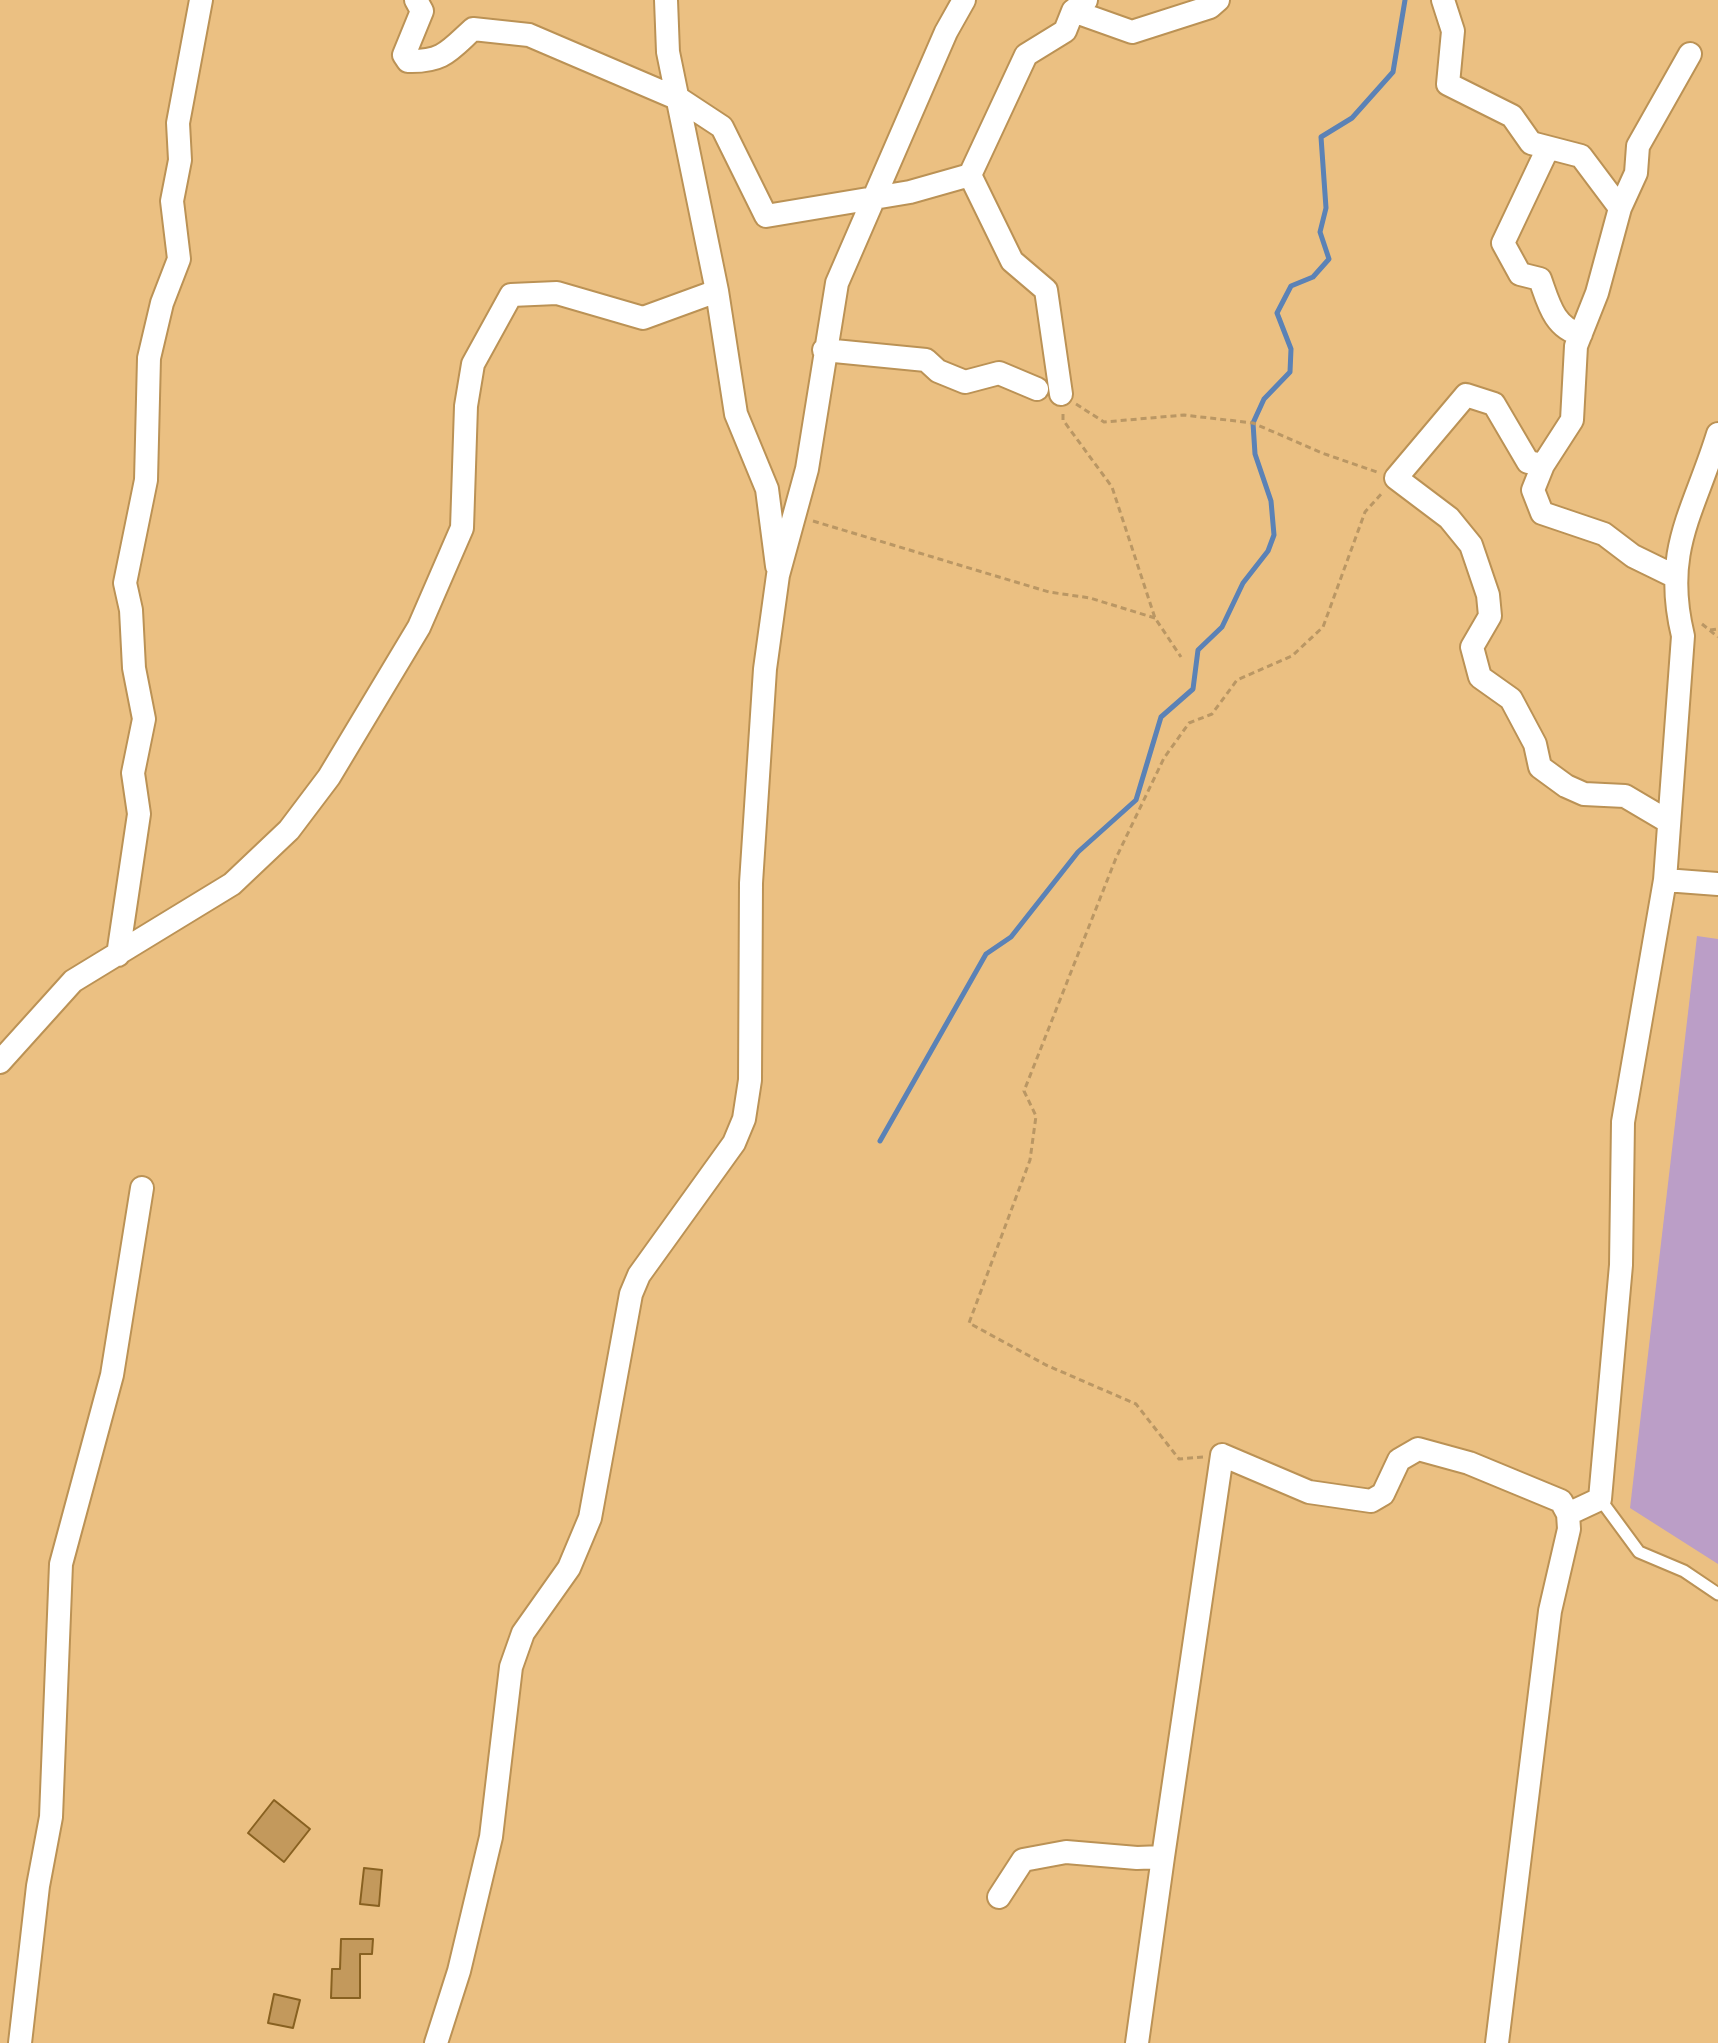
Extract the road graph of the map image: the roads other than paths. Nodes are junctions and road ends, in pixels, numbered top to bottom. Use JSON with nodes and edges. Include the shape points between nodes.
{"nodes":[{"id":1,"x":201,"y":0,"type":"edge"},
{"id":2,"x":416,"y":0,"type":"edge"},
{"id":3,"x":666,"y":0,"type":"edge"},
{"id":4,"x":964,"y":0,"type":"edge"},
{"id":5,"x":1218,"y":0,"type":"edge"},
{"id":6,"x":1443,"y":0,"type":"edge"},
{"id":7,"x":1080,"y":6,"type":"edge"},
{"id":8,"x":1690,"y":54,"type":"dead end"},
{"id":9,"x":681,"y":100,"type":"junction"},
{"id":10,"x":1548,"y":148,"type":"junction"},
{"id":11,"x":970,"y":175,"type":"junction"},
{"id":12,"x":875,"y":198,"type":"junction"},
{"id":13,"x":1620,"y":208,"type":"junction"},
{"id":14,"x":717,"y":291,"type":"junction"},
{"id":15,"x":1581,"y":334,"type":"junction"},
{"id":16,"x":824,"y":350,"type":"junction"},
{"id":17,"x":1037,"y":389,"type":"dead end"},
{"id":18,"x":1061,"y":394,"type":"road end"},
{"id":19,"x":1718,"y":434,"type":"edge"},
{"id":20,"x":1543,"y":465,"type":"junction"},
{"id":21,"x":778,"y":575,"type":"junction"},
{"id":22,"x":1676,"y":577,"type":"junction"},
{"id":23,"x":1669,"y":822,"type":"junction"},
{"id":24,"x":1665,"y":880,"type":"junction"},
{"id":25,"x":1718,"y":884,"type":"edge"},
{"id":26,"x":118,"y":955,"type":"junction"},
{"id":27,"x":0,"y":1062,"type":"edge"},
{"id":28,"x":142,"y":1188,"type":"dead end"},
{"id":29,"x":1600,"y":1499,"type":"junction"},
{"id":30,"x":1568,"y":1514,"type":"junction"},
{"id":31,"x":1718,"y":1594,"type":"edge"},
{"id":32,"x":1163,"y":1857,"type":"junction"},
{"id":33,"x":999,"y":1897,"type":"dead end"},
{"id":34,"x":20,"y":2043,"type":"edge"},
{"id":35,"x":436,"y":2043,"type":"edge"},
{"id":36,"x":1137,"y":2043,"type":"edge"},
{"id":37,"x":1497,"y":2043,"type":"edge"}],
"edges":[{"from":1,"to":26,"type":"street","via":[[178,123],[180,160],[172,201],[179,259],[149,358],[146,480],[125,583],[144,719],[133,773],[139,814]]},
{"from":2,"to":9,"type":"street","via":[[422,11],[404,55],[408,61],[442,58],[473,29],[529,35]]},
{"from":3,"to":9,"type":"street","via":[[668,52]]},
{"from":4,"to":12,"type":"street"},
{"from":5,"to":7,"type":"street","via":[[1132,32]]},
{"from":6,"to":10,"type":"street","via":[[1453,31],[1448,84],[1512,116],[1531,143]]},
{"from":7,"to":11,"type":"street","via":[[1065,31],[1026,55]]},
{"from":8,"to":13,"type":"street","via":[[1638,146],[1636,173]]},
{"from":9,"to":12,"type":"street","via":[[722,127],[766,216]]},
{"from":9,"to":14,"type":"street"},
{"from":10,"to":13,"type":"street","via":[[1581,156]]},
{"from":10,"to":15,"type":"street","via":[[1503,243],[1520,274],[1540,279],[1554,316]]},
{"from":11,"to":12,"type":"street"},
{"from":11,"to":18,"type":"street","via":[[1012,261],[1046,290]]},
{"from":12,"to":16,"type":"street","via":[[837,283]]},
{"from":13,"to":15,"type":"street"},
{"from":14,"to":21,"type":"street","via":[[736,414],[767,489]]},
{"from":14,"to":26,"type":"street","via":[[643,318],[557,293],[511,295],[473,364],[466,406],[462,528],[419,627],[329,777],[289,830],[232,884]]},
{"from":15,"to":20,"type":"street","via":[[1572,420]]},
{"from":16,"to":17,"type":"street","via":[[926,360],[965,382],[999,373]]},
{"from":16,"to":21,"type":"street","via":[[807,469]]},
{"from":19,"to":22,"type":"street","via":[[1687,515]]},
{"from":20,"to":22,"type":"street","via":[[1533,490],[1542,513],[1604,534],[1633,556]]},
{"from":20,"to":23,"type":"street","via":[[1528,462],[1494,404],[1466,395],[1396,478],[1449,518],[1471,545],[1490,616],[1472,647],[1480,677],[1511,699],[1535,744],[1540,767],[1584,794],[1625,796]]},
{"from":21,"to":35,"type":"street","via":[[765,669],[752,868],[750,1080],[744,1119],[734,1143],[639,1275],[631,1294],[590,1518],[569,1568],[523,1633],[511,1667],[491,1837]]},
{"from":22,"to":23,"type":"street","via":[[1674,598],[1683,636]]},
{"from":23,"to":24,"type":"street"},
{"from":24,"to":25,"type":"street"},
{"from":24,"to":29,"type":"street","via":[[1623,1122],[1621,1265]]},
{"from":26,"to":27,"type":"street","via":[[73,981]]},
{"from":28,"to":34,"type":"street","via":[[112,1375],[61,1564],[51,1817]]},
{"from":29,"to":30,"type":"street"},
{"from":29,"to":31,"type":"lane","via":[[1639,1552],[1684,1571]]},
{"from":30,"to":32,"type":"street","via":[[1561,1501],[1539,1491],[1418,1449],[1399,1460],[1379,1500],[1371,1501],[1309,1492],[1222,1455]]},
{"from":30,"to":37,"type":"street","via":[[1547,1635]]},
{"from":32,"to":33,"type":"street","via":[[1066,1852],[1023,1860]]},
{"from":32,"to":36,"type":"street"}]}
